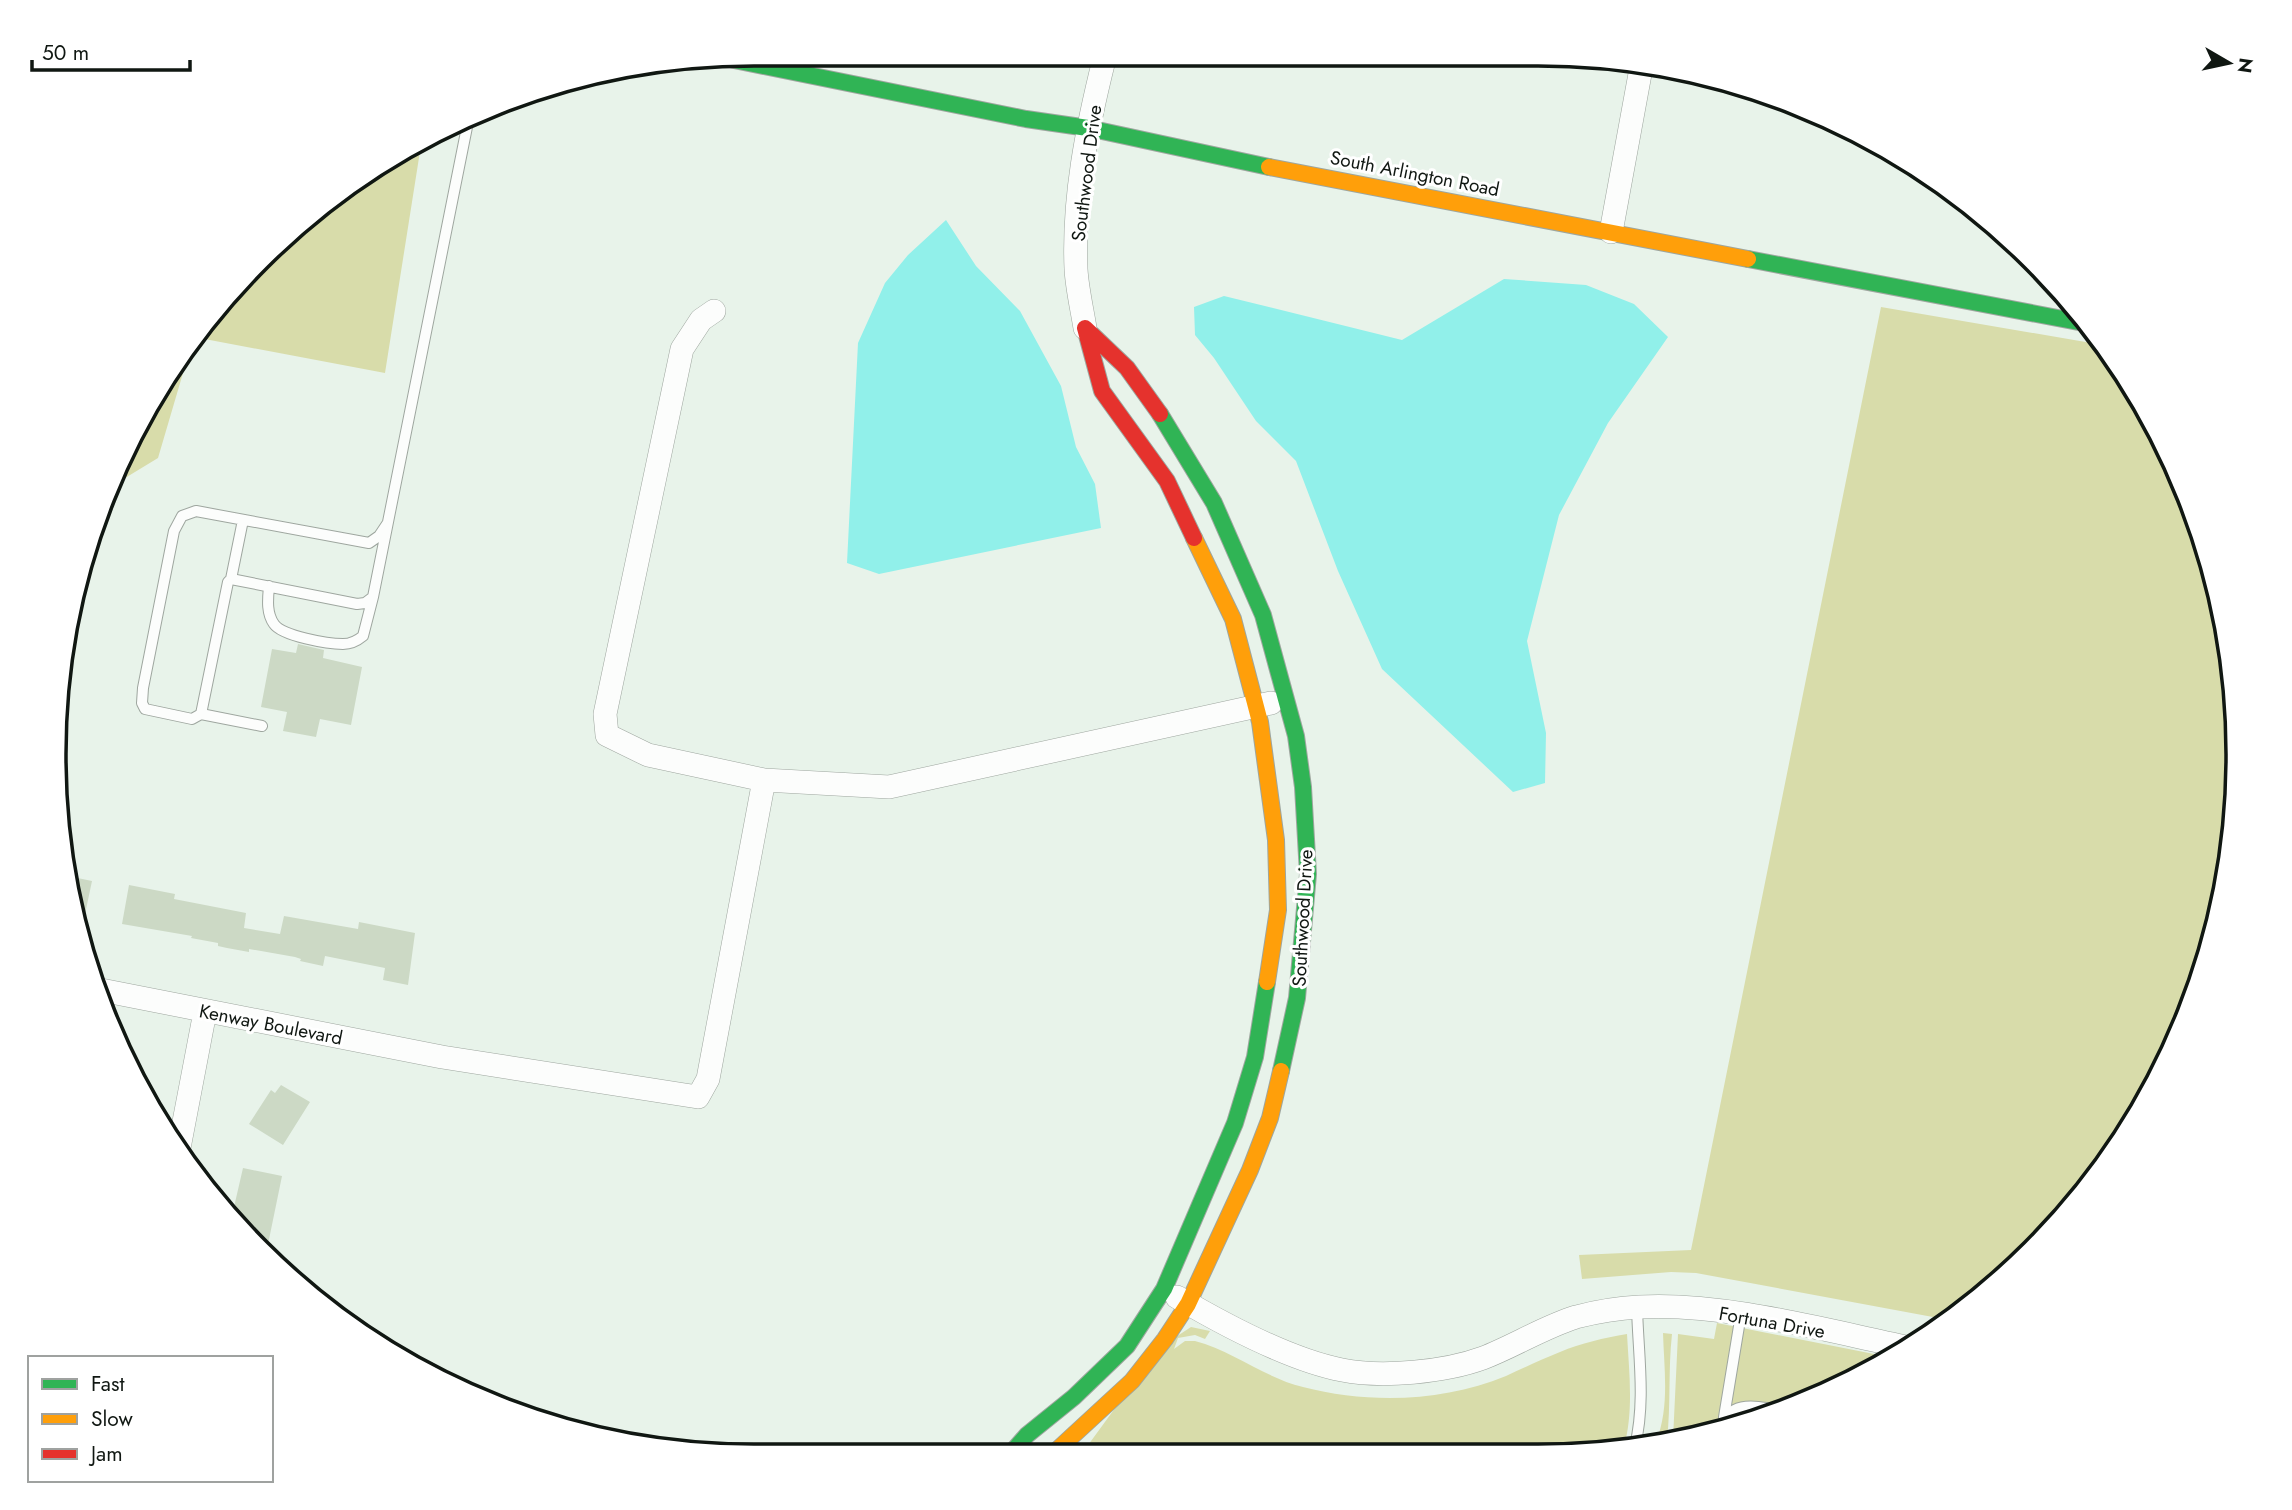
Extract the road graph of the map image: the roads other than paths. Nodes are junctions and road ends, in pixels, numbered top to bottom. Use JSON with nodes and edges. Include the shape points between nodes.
{"nodes":[{"id":1,"x":774,"y":66,"type":"edge"},
{"id":2,"x":1103,"y":66,"type":"edge"},
{"id":3,"x":1640,"y":74,"type":"edge"},
{"id":4,"x":1088,"y":128,"type":"junction"},
{"id":5,"x":466,"y":131,"type":"edge"},
{"id":6,"x":1611,"y":232,"type":"junction"},
{"id":7,"x":714,"y":311,"type":"dead end"},
{"id":8,"x":2071,"y":320,"type":"edge"},
{"id":9,"x":1086,"y":328,"type":"junction"},
{"id":10,"x":243,"y":520,"type":"junction"},
{"id":11,"x":387,"y":524,"type":"junction"},
{"id":12,"x":231,"y":579,"type":"junction"},
{"id":13,"x":269,"y":586,"type":"junction"},
{"id":14,"x":373,"y":597,"type":"junction"},
{"id":15,"x":1287,"y":699,"type":"junction"},
{"id":16,"x":1256,"y":707,"type":"junction"},
{"id":17,"x":201,"y":713,"type":"junction"},
{"id":18,"x":262,"y":726,"type":"dead end"},
{"id":19,"x":764,"y":780,"type":"junction"},
{"id":20,"x":109,"y":992,"type":"edge"},
{"id":21,"x":205,"y":1012,"type":"junction"},
{"id":22,"x":181,"y":1135,"type":"edge"},
{"id":23,"x":1164,"y":1289,"type":"junction"},
{"id":24,"x":1188,"y":1304,"type":"junction"},
{"id":25,"x":1637,"y":1307,"type":"junction"},
{"id":26,"x":1741,"y":1314,"type":"junction"},
{"id":27,"x":1892,"y":1344,"type":"edge"},
{"id":28,"x":1752,"y":1409,"type":"edge"},
{"id":29,"x":1724,"y":1417,"type":"joint"},
{"id":30,"x":1638,"y":1436,"type":"edge"},
{"id":31,"x":1019,"y":1444,"type":"edge"},
{"id":32,"x":1064,"y":1444,"type":"edge"}],
"edges":[{"from":1,"to":4,"type":"street","name":"South Arlington Road"},
{"from":2,"to":4,"type":"street","name":"Southwood Drive"},
{"from":3,"to":6,"type":"street"},
{"from":4,"to":6,"type":"street","name":"South Arlington Road"},
{"from":4,"to":9,"type":"street","name":"Southwood Drive","via":[[1077,217],[1076,271]]},
{"from":5,"to":11,"type":"lane"},
{"from":6,"to":8,"type":"street","name":"South Arlington Road"},
{"from":7,"to":19,"type":"street","via":[[701,320],[682,349],[605,714],[607,736],[648,755]]},
{"from":9,"to":15,"type":"street","name":"Southwood Drive","via":[[1127,369],[1173,433],[1214,503],[1264,615]]},
{"from":9,"to":16,"type":"street","name":"Southwood Drive","via":[[1102,391],[1167,481],[1233,619]]},
{"from":10,"to":11,"type":"lane","via":[[369,543]]},
{"from":10,"to":12,"type":"lane"},
{"from":10,"to":17,"type":"lane","via":[[196,511],[182,516],[173,531],[142,703],[149,711],[192,719]]},
{"from":11,"to":14,"type":"lane"},
{"from":12,"to":13,"type":"lane"},
{"from":12,"to":17,"type":"lane"},
{"from":13,"to":14,"type":"lane","via":[[357,604]]},
{"from":13,"to":14,"type":"lane","via":[[269,611],[273,624],[282,631],[345,645],[363,636]]},
{"from":15,"to":16,"type":"street"},
{"from":15,"to":24,"type":"street","name":"Southwood Drive","via":[[1303,787],[1308,874],[1297,998],[1270,1118]]},
{"from":16,"to":19,"type":"street","via":[[889,787]]},
{"from":16,"to":23,"type":"street","name":"Southwood Drive","via":[[1276,840],[1278,909],[1255,1057],[1235,1123]]},
{"from":17,"to":18,"type":"lane"},
{"from":19,"to":21,"type":"street","name":"Kenway Boulevard","via":[[708,1080],[698,1097]]},
{"from":20,"to":21,"type":"street","name":"Kenway Boulevard"},
{"from":21,"to":22,"type":"street"},
{"from":23,"to":24,"type":"street","name":"Fortuna Drive"},
{"from":23,"to":31,"type":"street","name":"Southwood Drive","via":[[1127,1346]]},
{"from":24,"to":25,"type":"street","name":"Fortuna Drive","via":[[1296,1355],[1341,1370],[1380,1373],[1438,1369],[1481,1358],[1576,1317]]},
{"from":24,"to":32,"type":"street","name":"Southwood Drive","via":[[1132,1381]]},
{"from":25,"to":26,"type":"street","name":"Fortuna Drive"},
{"from":25,"to":30,"type":"lane","via":[[1641,1384]]},
{"from":26,"to":27,"type":"street","name":"Fortuna Drive"},
{"from":26,"to":29,"type":"lane"},
{"from":28,"to":29,"type":"lane","via":[[1735,1408]]}]}
